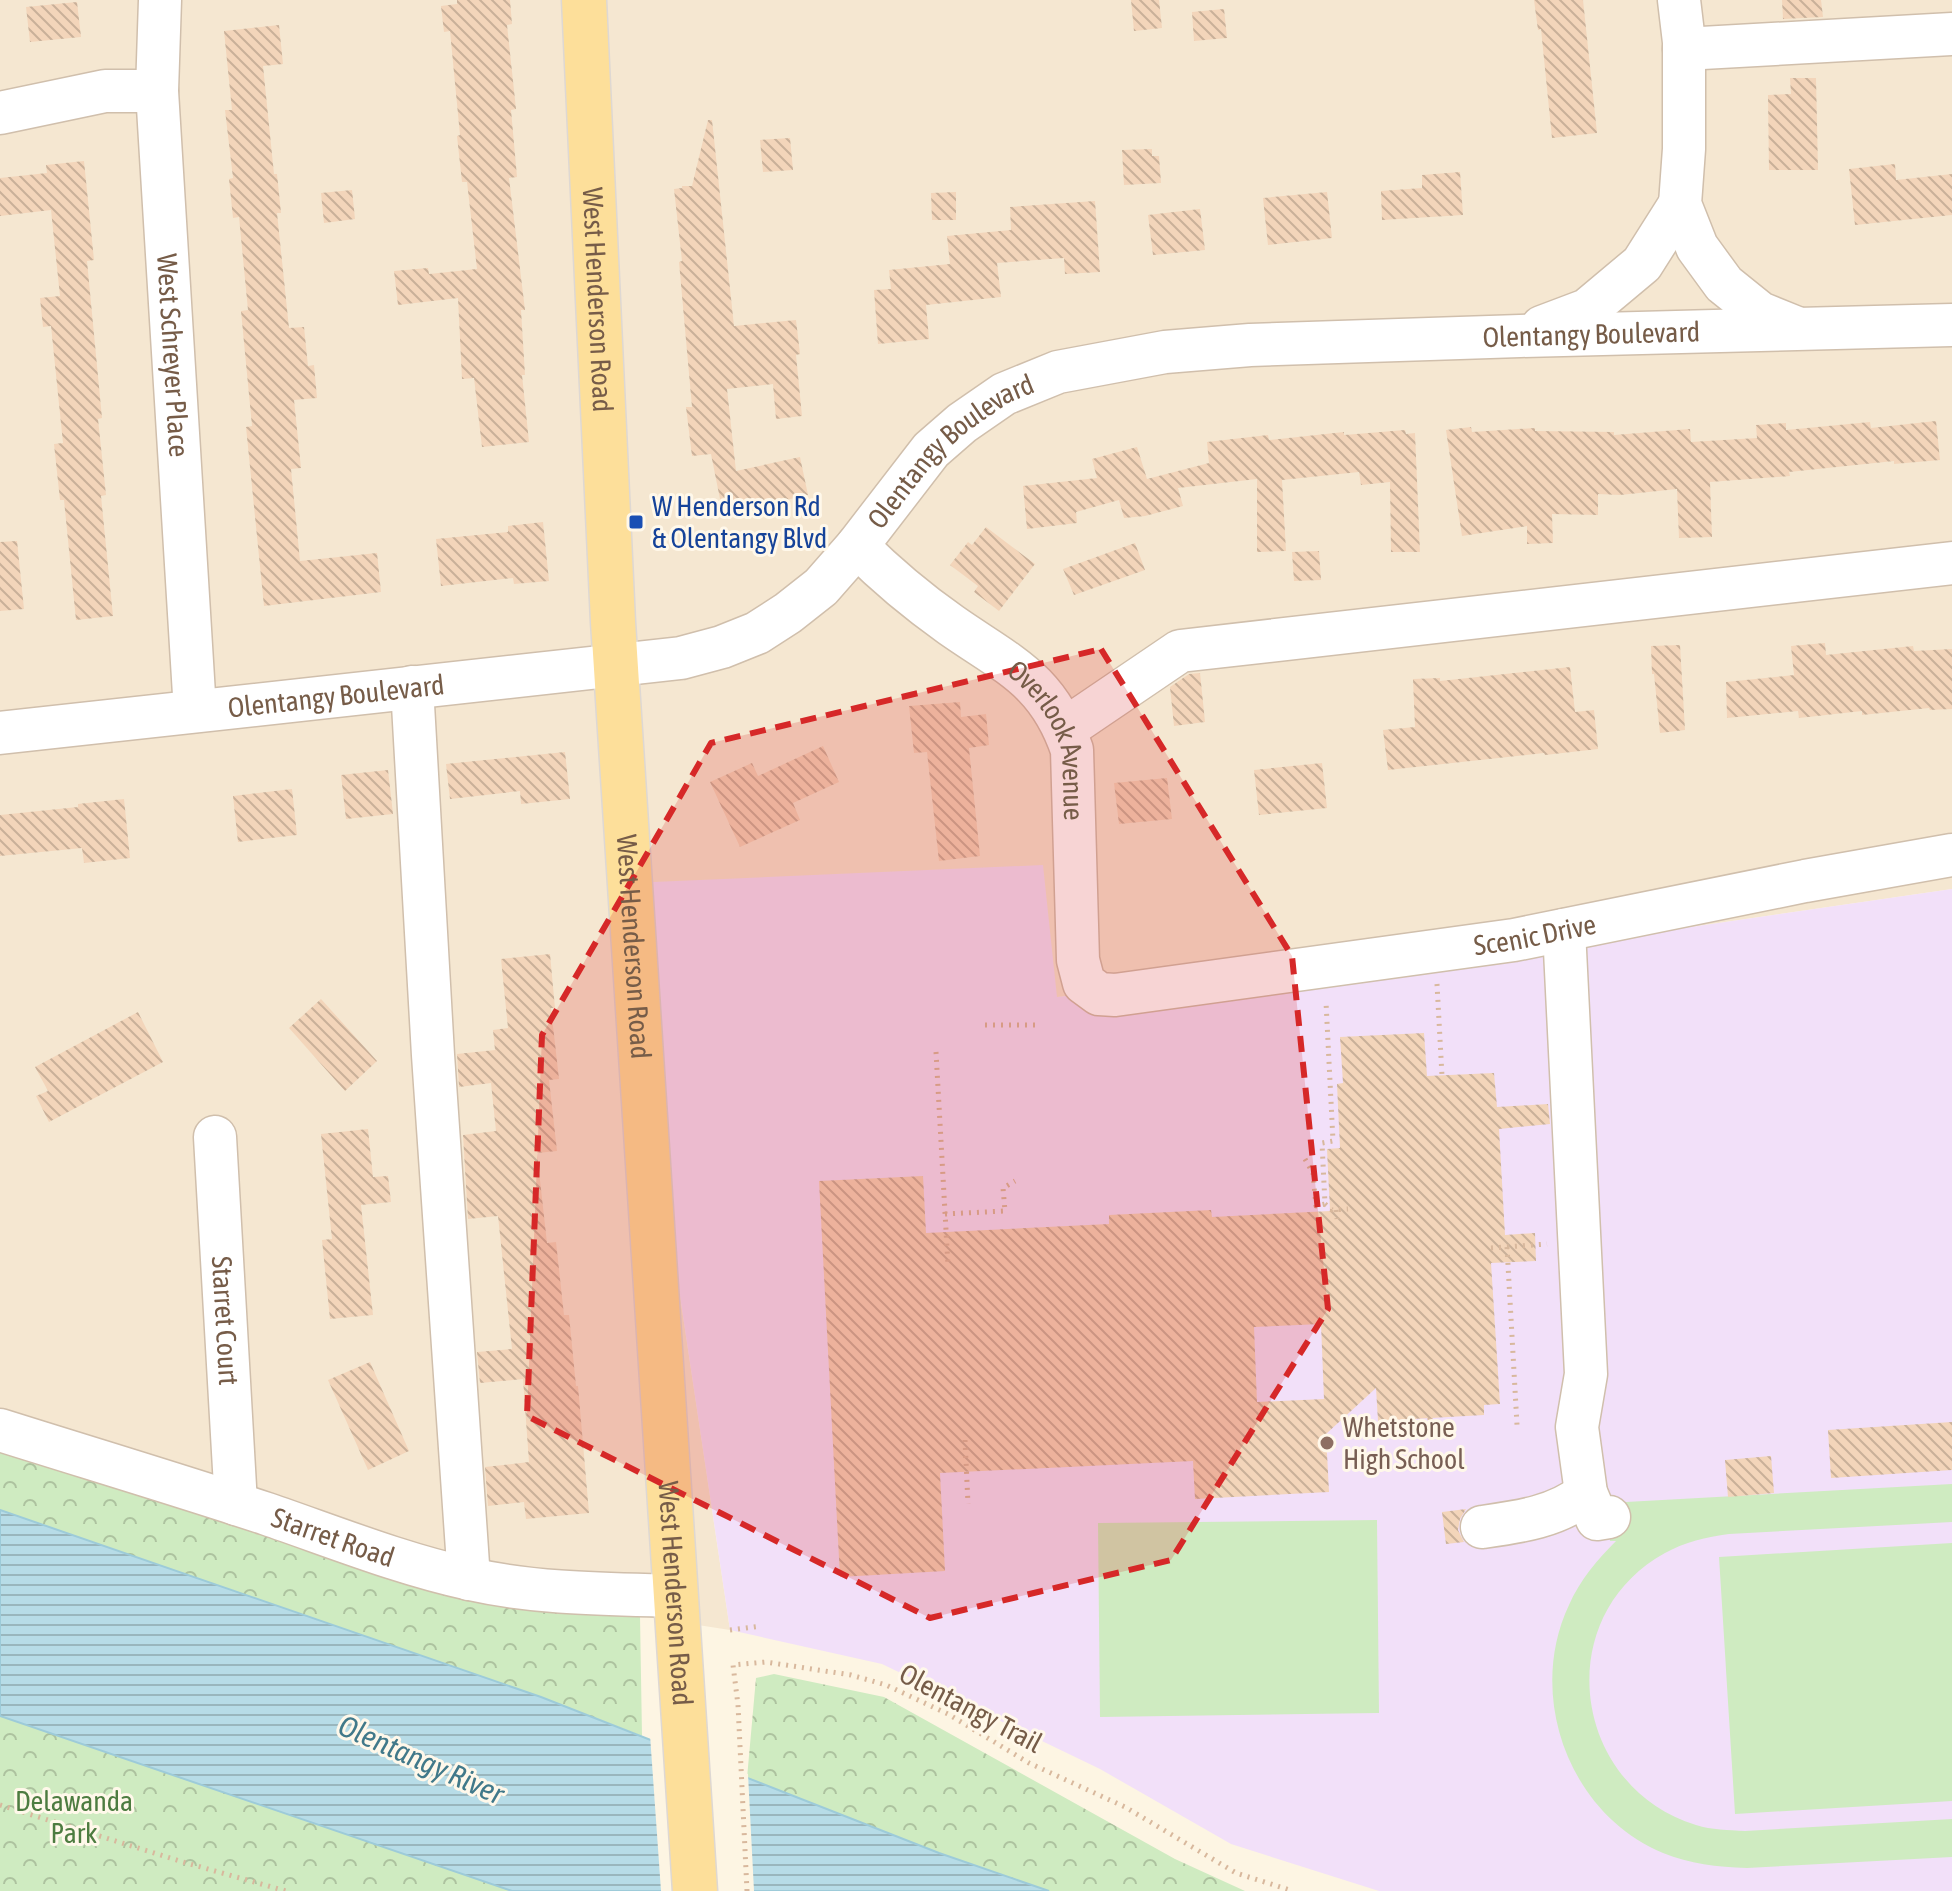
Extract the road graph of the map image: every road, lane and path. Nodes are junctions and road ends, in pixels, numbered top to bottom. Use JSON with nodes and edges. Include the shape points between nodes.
{"nodes":[{"id":1,"x":160,"y":0,"type":"edge"},
{"id":2,"x":584,"y":0,"type":"edge"},
{"id":3,"x":1679,"y":0,"type":"edge"},
{"id":4,"x":1952,"y":34,"type":"edge"},
{"id":5,"x":1684,"y":49,"type":"junction"},
{"id":6,"x":157,"y":91,"type":"junction"},
{"id":7,"x":0,"y":113,"type":"edge"},
{"id":8,"x":1680,"y":204,"type":"junction"},
{"id":9,"x":1952,"y":325,"type":"edge"},
{"id":10,"x":1802,"y":330,"type":"junction"},
{"id":11,"x":1520,"y":336,"type":"junction"},
{"id":12,"x":857,"y":546,"type":"junction"},
{"id":13,"x":1952,"y":563,"type":"edge"},
{"id":14,"x":617,"y":665,"type":"junction"},
{"id":15,"x":412,"y":687,"type":"junction"},
{"id":16,"x":195,"y":711,"type":"junction"},
{"id":17,"x":1065,"y":729,"type":"junction"},
{"id":18,"x":0,"y":733,"type":"edge"},
{"id":19,"x":1952,"y":855,"type":"edge"},
{"id":20,"x":1564,"y":930,"type":"junction"},
{"id":21,"x":1437,"y":979,"type":"dead end"},
{"id":22,"x":1115,"y":995,"type":"joint"},
{"id":23,"x":1326,"y":997,"type":"dead end"},
{"id":24,"x":985,"y":1025,"type":"dead end"},
{"id":25,"x":1035,"y":1025,"type":"dead end"},
{"id":26,"x":936,"y":1052,"type":"dead end"},
{"id":27,"x":1442,"y":1076,"type":"dead end"},
{"id":28,"x":215,"y":1137,"type":"dead end"},
{"id":29,"x":1305,"y":1159,"type":"dead end"},
{"id":30,"x":1015,"y":1181,"type":"dead end"},
{"id":31,"x":1325,"y":1204,"type":"junction"},
{"id":32,"x":1348,"y":1209,"type":"dead end"},
{"id":33,"x":1336,"y":1210,"type":"junction"},
{"id":34,"x":945,"y":1214,"type":"junction"},
{"id":35,"x":1337,"y":1219,"type":"dead end"},
{"id":36,"x":1580,"y":1242,"type":"junction"},
{"id":37,"x":1507,"y":1247,"type":"junction"},
{"id":38,"x":1491,"y":1248,"type":"dead end"},
{"id":39,"x":948,"y":1266,"type":"dead end"},
{"id":40,"x":1430,"y":1418,"type":"dead end"},
{"id":41,"x":1517,"y":1425,"type":"dead end"},
{"id":42,"x":0,"y":1430,"type":"edge"},
{"id":43,"x":1430,"y":1431,"type":"dead end"},
{"id":44,"x":965,"y":1440,"type":"dead end"},
{"id":45,"x":236,"y":1504,"type":"junction"},
{"id":46,"x":968,"y":1504,"type":"dead end"},
{"id":47,"x":1482,"y":1527,"type":"dead end"},
{"id":48,"x":469,"y":1579,"type":"junction"},
{"id":49,"x":676,"y":1596,"type":"junction"},
{"id":50,"x":761,"y":1626,"type":"dead end"},
{"id":51,"x":730,"y":1630,"type":"dead end"},
{"id":52,"x":0,"y":1805,"type":"edge"},
{"id":53,"x":286,"y":1891,"type":"edge"},
{"id":54,"x":695,"y":1891,"type":"edge"},
{"id":55,"x":747,"y":1891,"type":"edge"},
{"id":56,"x":1293,"y":1891,"type":"edge"}],
"edges":[{"from":1,"to":6,"type":"street","name":"West Schreyer Place"},
{"from":2,"to":14,"type":"main road","name":"West Henderson Road"},
{"from":3,"to":5,"type":"street"},
{"from":4,"to":5,"type":"street"},
{"from":5,"to":8,"type":"street"},
{"from":6,"to":7,"type":"street","via":[[105,91]]},
{"from":6,"to":16,"type":"street","name":"West Schreyer Place"},
{"from":8,"to":10,"type":"street","via":[[1697,247],[1724,284],[1760,313]]},
{"from":8,"to":11,"type":"street","via":[[1642,264],[1598,301]]},
{"from":9,"to":10,"type":"street","name":"Olentangy Boulevard"},
{"from":10,"to":11,"type":"street","name":"Olentangy Boulevard"},
{"from":11,"to":12,"type":"street","name":"Olentangy Boulevard","via":[[1222,347],[1058,372],[1004,394],[962,423],[931,450]]},
{"from":12,"to":14,"type":"street","name":"Olentangy Boulevard","via":[[821,587],[757,633],[681,658]]},
{"from":12,"to":17,"type":"street","name":"Overlook Avenue","via":[[890,579],[1022,673]]},
{"from":13,"to":17,"type":"street","via":[[1180,651]]},
{"from":14,"to":15,"type":"street","name":"Olentangy Boulevard"},
{"from":14,"to":49,"type":"main road","name":"West Henderson Road"},
{"from":15,"to":16,"type":"street","name":"Olentangy Boulevard"},
{"from":15,"to":48,"type":"street"},
{"from":16,"to":18,"type":"street","name":"Olentangy Boulevard"},
{"from":17,"to":22,"type":"street","name":"Overlook Avenue","via":[[1072,750],[1078,960],[1084,983],[1099,994]]},
{"from":19,"to":20,"type":"street","name":"Scenic Drive"},
{"from":20,"to":22,"type":"street","name":"Scenic Drive"},
{"from":20,"to":36,"type":"street"},
{"from":21,"to":27,"type":"path"},
{"from":23,"to":31,"type":"path","via":[[1333,1141],[1322,1143]]},
{"from":24,"to":25,"type":"path"},
{"from":26,"to":34,"type":"path"},
{"from":28,"to":45,"type":"street","name":"Starret Court"},
{"from":29,"to":31,"type":"path","via":[[1313,1173],[1316,1206]]},
{"from":30,"to":34,"type":"path","via":[[1003,1188],[1005,1211]]},
{"from":31,"to":33,"type":"path"},
{"from":32,"to":33,"type":"path"},
{"from":33,"to":35,"type":"path"},
{"from":34,"to":39,"type":"path"},
{"from":36,"to":37,"type":"path"},
{"from":36,"to":47,"type":"street","via":[[1586,1374],[1577,1427],[1598,1505],[1573,1504]]},
{"from":37,"to":38,"type":"path"},
{"from":37,"to":41,"type":"path"},
{"from":40,"to":43,"type":"path"},
{"from":42,"to":45,"type":"street","name":"Starret Road"},
{"from":44,"to":46,"type":"path"},
{"from":45,"to":48,"type":"street","name":"Starret Road"},
{"from":48,"to":49,"type":"street","name":"Starret Road","via":[[522,1588]]},
{"from":49,"to":54,"type":"main road","name":"West Henderson Road"},
{"from":50,"to":51,"type":"path"},
{"from":52,"to":53,"type":"path"},
{"from":55,"to":56,"type":"path","name":"Olentangy Trail","via":[[733,1665],[766,1662],[886,1685],[948,1714],[1029,1763],[1125,1807],[1236,1873]]}]}
